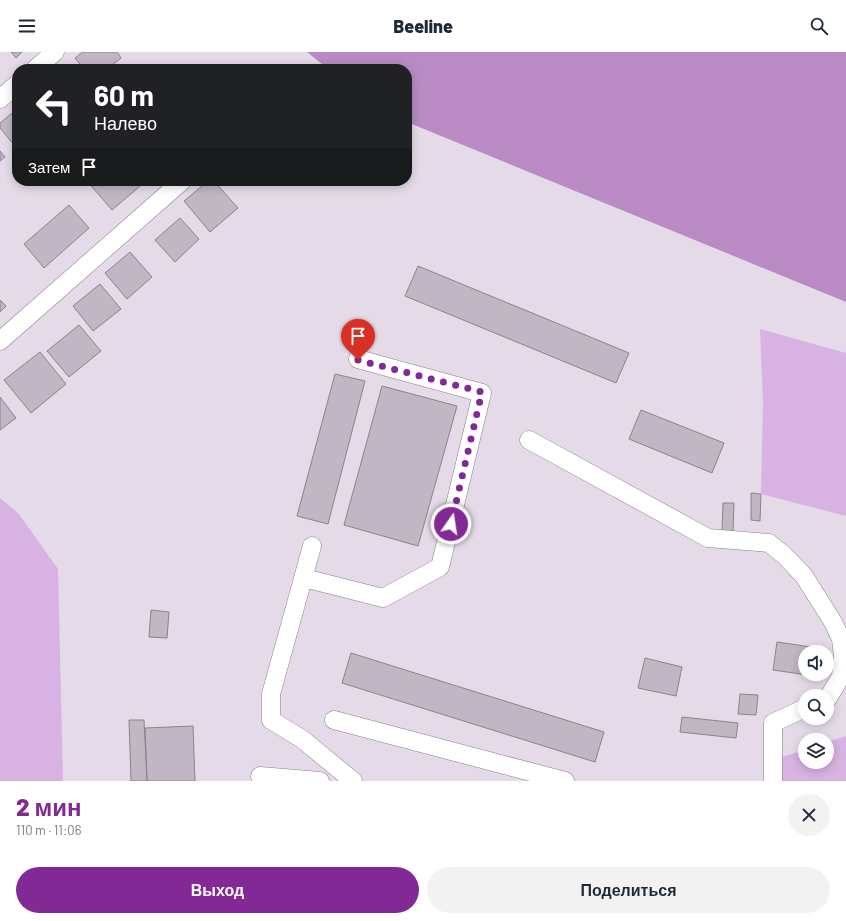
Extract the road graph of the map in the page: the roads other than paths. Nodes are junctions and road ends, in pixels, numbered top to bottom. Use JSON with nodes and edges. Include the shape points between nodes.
{"nodes":[{"id":1,"x":54,"y":52,"type":"edge"},
{"id":2,"x":41,"y":64,"type":"edge"},
{"id":3,"x":12,"y":88,"type":"edge"},
{"id":4,"x":0,"y":99,"type":"edge"},
{"id":5,"x":176,"y":186,"type":"edge"},
{"id":6,"x":0,"y":341,"type":"edge"},
{"id":7,"x":358,"y":360,"type":"dead end"},
{"id":8,"x":529,"y":440,"type":"dead end"},
{"id":9,"x":312,"y":546,"type":"dead end"},
{"id":10,"x":304,"y":578,"type":"junction"},
{"id":11,"x":833,"y":689,"type":"edge"},
{"id":12,"x":798,"y":711,"type":"edge"},
{"id":13,"x":334,"y":720,"type":"dead end"},
{"id":14,"x":260,"y":776,"type":"dead end"},
{"id":15,"x":320,"y":781,"type":"edge"},
{"id":16,"x":353,"y":781,"type":"edge"},
{"id":17,"x":565,"y":781,"type":"edge"},
{"id":18,"x":773,"y":781,"type":"edge"}],
"edges":[{"from":1,"to":2,"type":"street"},
{"from":3,"to":4,"type":"street"},
{"from":5,"to":6,"type":"street"},
{"from":7,"to":10,"type":"street","via":[[482,392],[440,567],[383,598]]},
{"from":8,"to":11,"type":"street","via":[[708,538],[769,543],[785,556],[804,576],[833,622],[841,640],[844,656],[841,676]]},
{"from":9,"to":10,"type":"street"},
{"from":10,"to":16,"type":"street","via":[[271,694],[271,720],[302,738]]},
{"from":12,"to":18,"type":"street","via":[[773,723]]},
{"from":13,"to":17,"type":"street"},
{"from":14,"to":15,"type":"street"}]}
